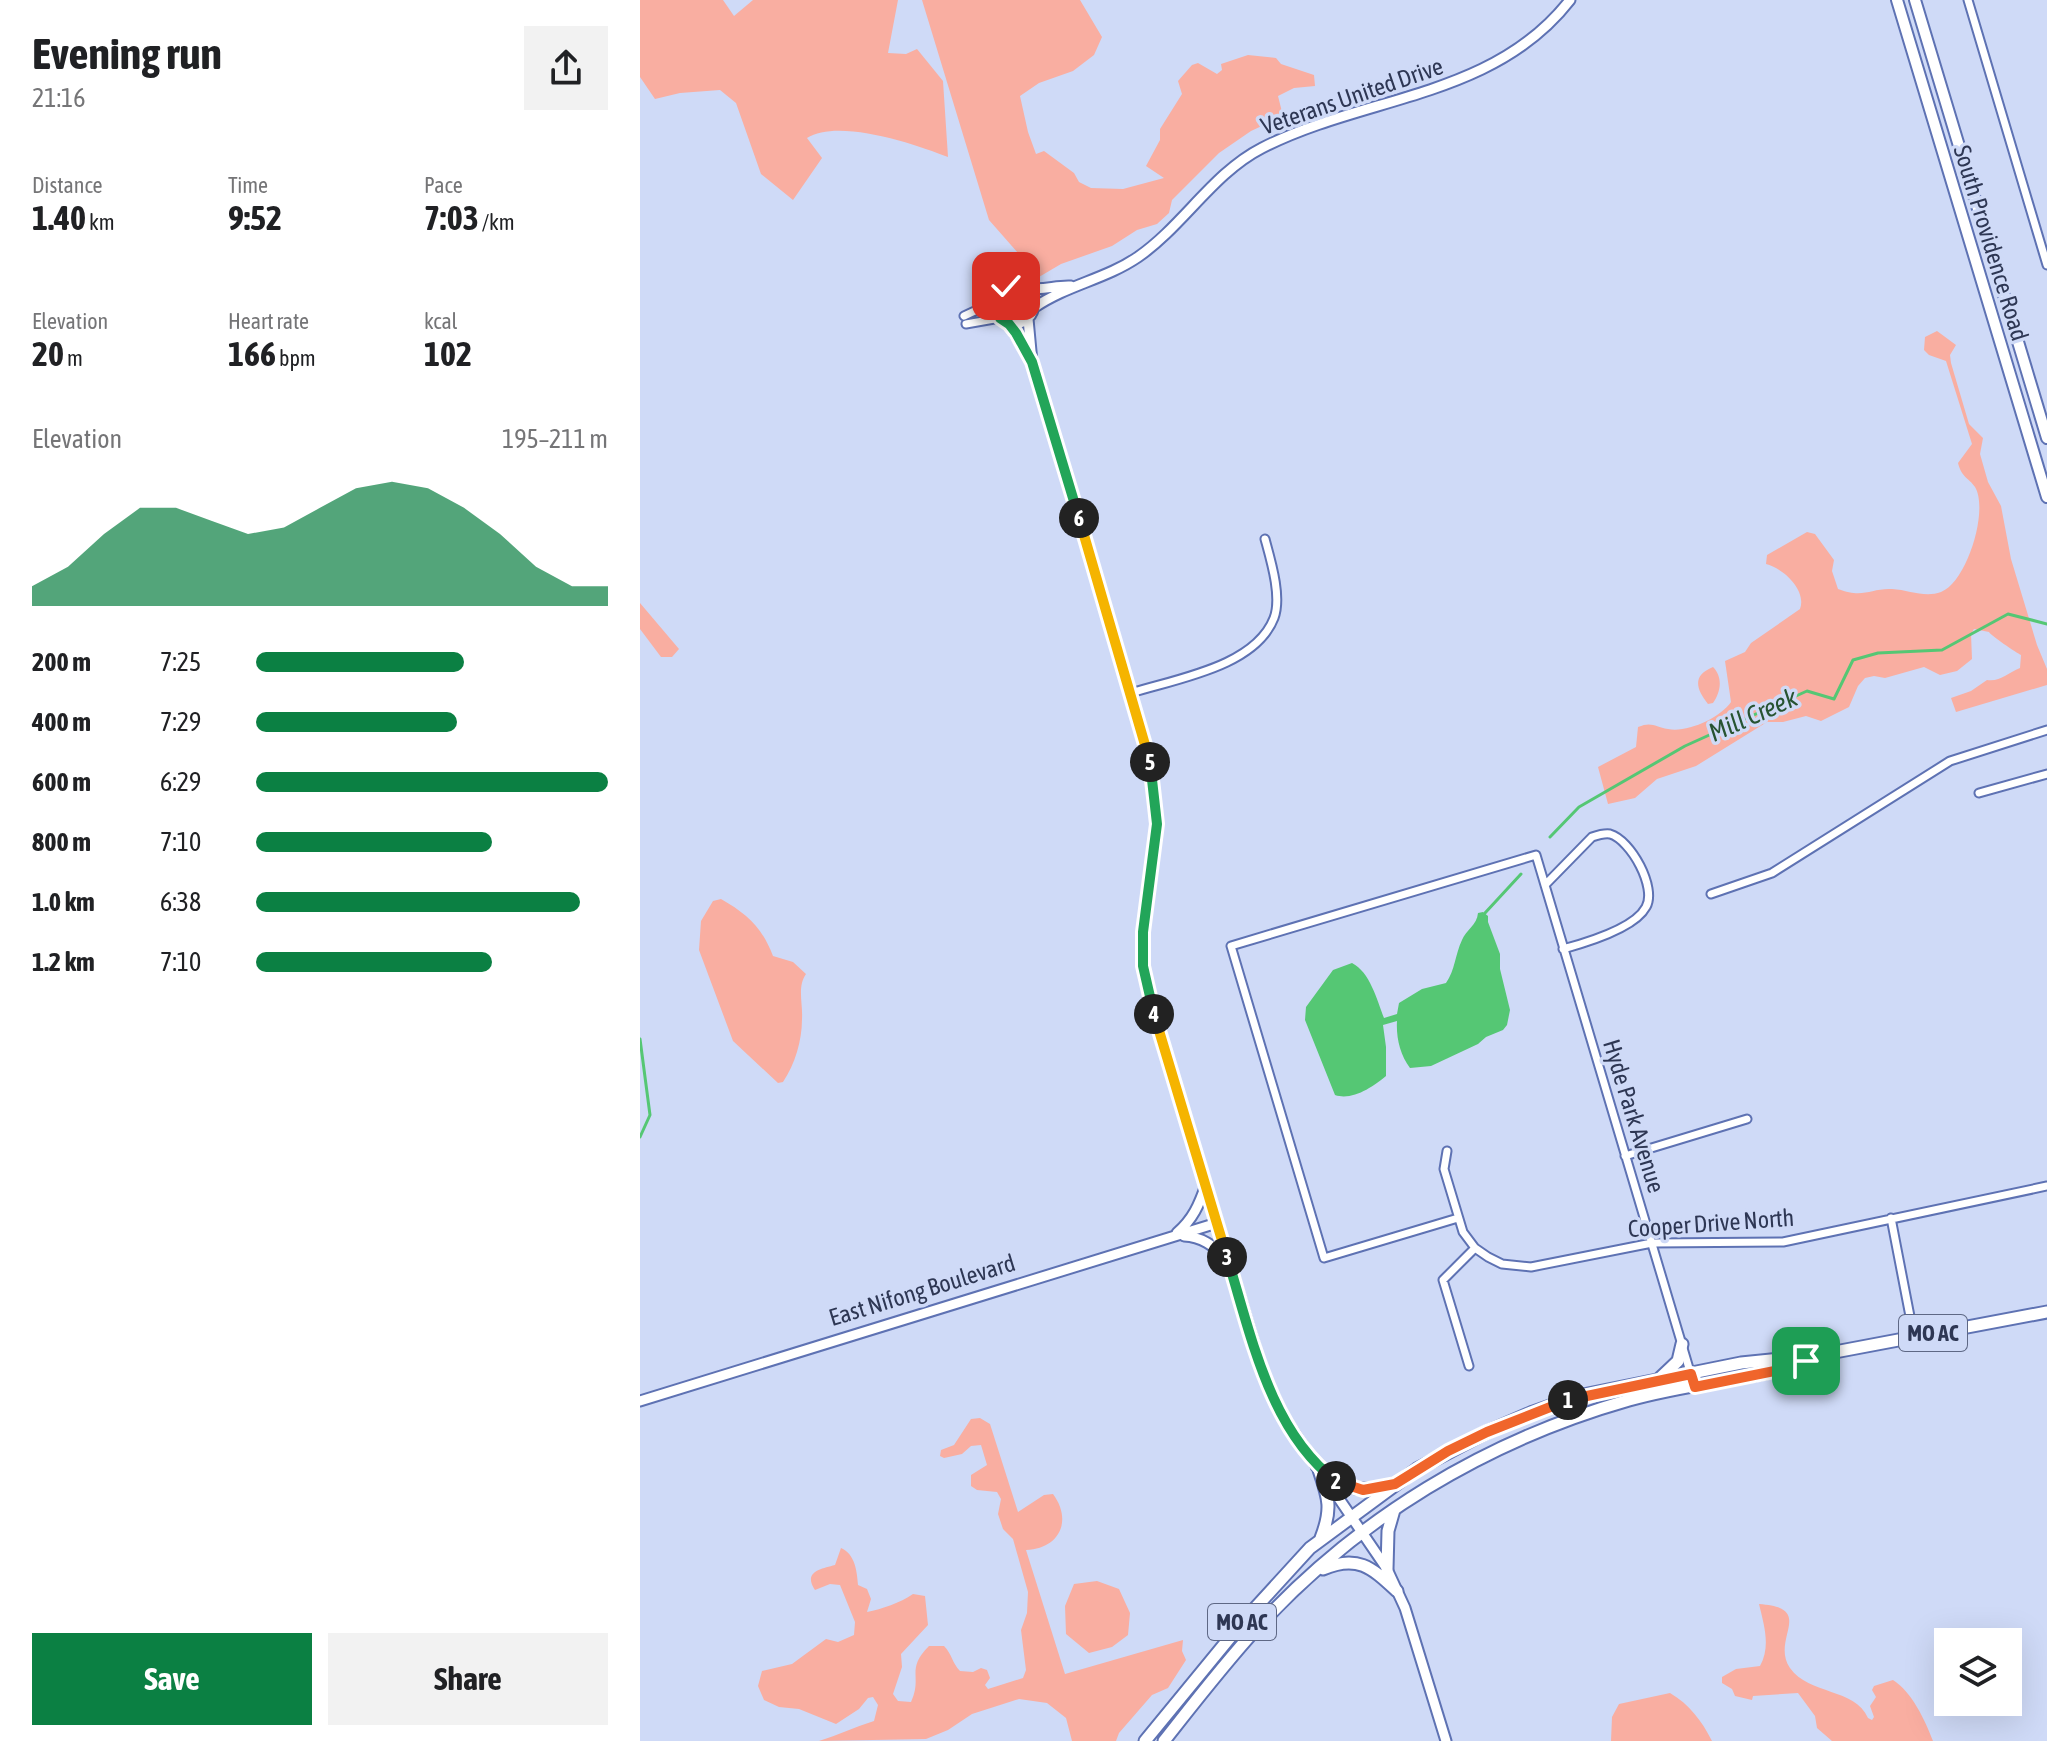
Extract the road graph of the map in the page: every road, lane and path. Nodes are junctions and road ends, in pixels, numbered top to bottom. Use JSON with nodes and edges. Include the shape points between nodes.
{"nodes":[{"id":1,"x":1570,"y":0,"type":"edge"},
{"id":2,"x":1897,"y":0,"type":"edge"},
{"id":3,"x":1915,"y":0,"type":"edge"},
{"id":4,"x":1968,"y":0,"type":"edge"},
{"id":5,"x":2047,"y":265,"type":"edge"},
{"id":6,"x":1009,"y":266,"type":"dead end"},
{"id":7,"x":999,"y":269,"type":"dead end"},
{"id":8,"x":1023,"y":286,"type":"junction"},
{"id":9,"x":1071,"y":286,"type":"junction"},
{"id":10,"x":1000,"y":290,"type":"junction"},
{"id":11,"x":994,"y":302,"type":"junction"},
{"id":12,"x":1035,"y":307,"type":"junction"},
{"id":13,"x":1028,"y":319,"type":"junction"},
{"id":14,"x":1004,"y":321,"type":"junction"},
{"id":15,"x":1032,"y":362,"type":"junction"},
{"id":16,"x":2047,"y":438,"type":"edge"},
{"id":17,"x":2047,"y":497,"type":"edge"},
{"id":18,"x":1265,"y":539,"type":"dead end"},
{"id":19,"x":1131,"y":693,"type":"junction"},
{"id":20,"x":2047,"y":730,"type":"edge"},
{"id":21,"x":2047,"y":774,"type":"edge"},
{"id":22,"x":1979,"y":793,"type":"dead end"},
{"id":23,"x":1545,"y":885,"type":"junction"},
{"id":24,"x":1711,"y":894,"type":"dead end"},
{"id":25,"x":1563,"y":949,"type":"junction"},
{"id":26,"x":1747,"y":1119,"type":"dead end"},
{"id":27,"x":1447,"y":1151,"type":"dead end"},
{"id":28,"x":1625,"y":1156,"type":"junction"},
{"id":29,"x":1206,"y":1185,"type":"junction"},
{"id":30,"x":2047,"y":1186,"type":"edge"},
{"id":31,"x":1458,"y":1218,"type":"junction"},
{"id":32,"x":1891,"y":1218,"type":"junction"},
{"id":33,"x":1217,"y":1223,"type":"junction"},
{"id":34,"x":1173,"y":1236,"type":"junction"},
{"id":35,"x":1652,"y":1243,"type":"junction"},
{"id":36,"x":1475,"y":1248,"type":"junction"},
{"id":37,"x":1228,"y":1259,"type":"junction"},
{"id":38,"x":2047,"y":1312,"type":"edge"},
{"id":39,"x":1914,"y":1337,"type":"junction"},
{"id":40,"x":1682,"y":1344,"type":"junction"},
{"id":41,"x":1819,"y":1355,"type":"junction"},
{"id":42,"x":1469,"y":1366,"type":"dead end"},
{"id":43,"x":1691,"y":1374,"type":"junction"},
{"id":44,"x":1656,"y":1381,"type":"junction"},
{"id":45,"x":1695,"y":1387,"type":"junction"},
{"id":46,"x":640,"y":1401,"type":"edge"},
{"id":47,"x":1317,"y":1466,"type":"junction"},
{"id":48,"x":1395,"y":1484,"type":"junction"},
{"id":49,"x":1395,"y":1508,"type":"junction"},
{"id":50,"x":1352,"y":1516,"type":"junction"},
{"id":51,"x":1362,"y":1530,"type":"junction"},
{"id":52,"x":1321,"y":1540,"type":"junction"},
{"id":53,"x":1387,"y":1569,"type":"junction"},
{"id":54,"x":1311,"y":1574,"type":"junction"},
{"id":55,"x":1397,"y":1591,"type":"junction"},
{"id":56,"x":1145,"y":1741,"type":"edge"},
{"id":57,"x":1164,"y":1741,"type":"edge"},
{"id":58,"x":1446,"y":1741,"type":"edge"}],
"edges":[{"from":1,"to":9,"type":"street","name":"Veterans United Drive","via":[[1527,44],[1492,67],[1286,136],[1257,151],[1140,255],[1117,271]]},
{"from":2,"to":17,"type":"main road","name":"South Providence Road"},
{"from":3,"to":16,"type":"main road","name":"South Providence Road"},
{"from":4,"to":5,"type":"street"},
{"from":6,"to":8,"type":"street"},
{"from":7,"to":10,"type":"street"},
{"from":8,"to":9,"type":"street","name":"Veterans United Drive"},
{"from":8,"to":10,"type":"street"},
{"from":8,"to":12,"type":"street"},
{"from":9,"to":12,"type":"street","name":"Veterans United Drive"},
{"from":10,"to":11,"type":"street"},
{"from":11,"to":14,"type":"street"},
{"from":11,"to":14,"type":"street","via":[[965,320]]},
{"from":12,"to":13,"type":"street"},
{"from":13,"to":14,"type":"street","via":[[1016,325]]},
{"from":13,"to":15,"type":"street"},
{"from":14,"to":15,"type":"street"},
{"from":15,"to":19,"type":"street"},
{"from":18,"to":19,"type":"street","via":[[1275,579],[1275,617],[1261,638],[1242,655],[1214,667]]},
{"from":19,"to":29,"type":"street","via":[[1151,764],[1157,824],[1143,966]]},
{"from":20,"to":24,"type":"street","via":[[1950,761],[1772,873]]},
{"from":21,"to":22,"type":"street"},
{"from":23,"to":25,"type":"street","name":"Hyde Park Avenue"},
{"from":23,"to":25,"type":"street","via":[[1592,837],[1611,834],[1634,856],[1648,886],[1645,910],[1604,938]]},
{"from":23,"to":31,"type":"street","name":"Hyde Park Avenue","via":[[1536,855],[1231,946],[1324,1258]]},
{"from":25,"to":28,"type":"street","name":"Hyde Park Avenue"},
{"from":26,"to":28,"type":"street"},
{"from":27,"to":31,"type":"street","via":[[1444,1169]]},
{"from":28,"to":35,"type":"street","name":"Hyde Park Avenue"},
{"from":29,"to":33,"type":"street"},
{"from":29,"to":34,"type":"street","via":[[1189,1223]]},
{"from":30,"to":32,"type":"street","name":"Cooper Drive North"},
{"from":31,"to":36,"type":"street"},
{"from":32,"to":35,"type":"street","name":"Cooper Drive North","via":[[1783,1242]]},
{"from":32,"to":39,"type":"street"},
{"from":33,"to":34,"type":"street","name":"East Nifong Boulevard"},
{"from":33,"to":37,"type":"street"},
{"from":34,"to":37,"type":"street","via":[[1196,1236]]},
{"from":34,"to":46,"type":"street","name":"East Nifong Boulevard"},
{"from":35,"to":36,"type":"street","name":"Cooper Drive North","via":[[1531,1267],[1502,1264]]},
{"from":35,"to":40,"type":"street","name":"Hyde Park Avenue"},
{"from":36,"to":42,"type":"street","via":[[1443,1280]]},
{"from":37,"to":47,"type":"street","via":[[1264,1377]]},
{"from":38,"to":39,"type":"main road","number":"MO AC"},
{"from":39,"to":41,"type":"main road","number":"MO AC"},
{"from":40,"to":43,"type":"street","name":"Hyde Park Avenue"},
{"from":40,"to":44,"type":"main road","via":[[1678,1361]]},
{"from":41,"to":43,"type":"main road","number":"MO AC"},
{"from":41,"to":45,"type":"main road","number":"MO AC","via":[[1784,1369]]},
{"from":43,"to":44,"type":"main road","number":"MO AC"},
{"from":43,"to":45,"type":"street","name":"Hyde Park Avenue"},
{"from":44,"to":48,"type":"main road","number":"MO AC","via":[[1578,1396],[1533,1412],[1448,1451]]},
{"from":45,"to":49,"type":"main road","number":"MO AC","via":[[1631,1400],[1530,1434]]},
{"from":47,"to":48,"type":"main road","via":[[1351,1488]]},
{"from":47,"to":50,"type":"street"},
{"from":47,"to":52,"type":"main road","via":[[1330,1511]]},
{"from":48,"to":50,"type":"main road","number":"MO AC"},
{"from":49,"to":51,"type":"main road","number":"MO AC"},
{"from":49,"to":53,"type":"main road"},
{"from":50,"to":51,"type":"street"},
{"from":50,"to":52,"type":"main road","number":"MO AC"},
{"from":51,"to":53,"type":"street"},
{"from":51,"to":54,"type":"main road","number":"MO AC"},
{"from":52,"to":56,"type":"main road","number":"MO AC","via":[[1288,1570]]},
{"from":53,"to":55,"type":"street"},
{"from":54,"to":55,"type":"main road","via":[[1345,1562],[1360,1564],[1373,1568]]},
{"from":54,"to":57,"type":"main road","number":"MO AC","via":[[1256,1629]]},
{"from":55,"to":58,"type":"street"}]}
